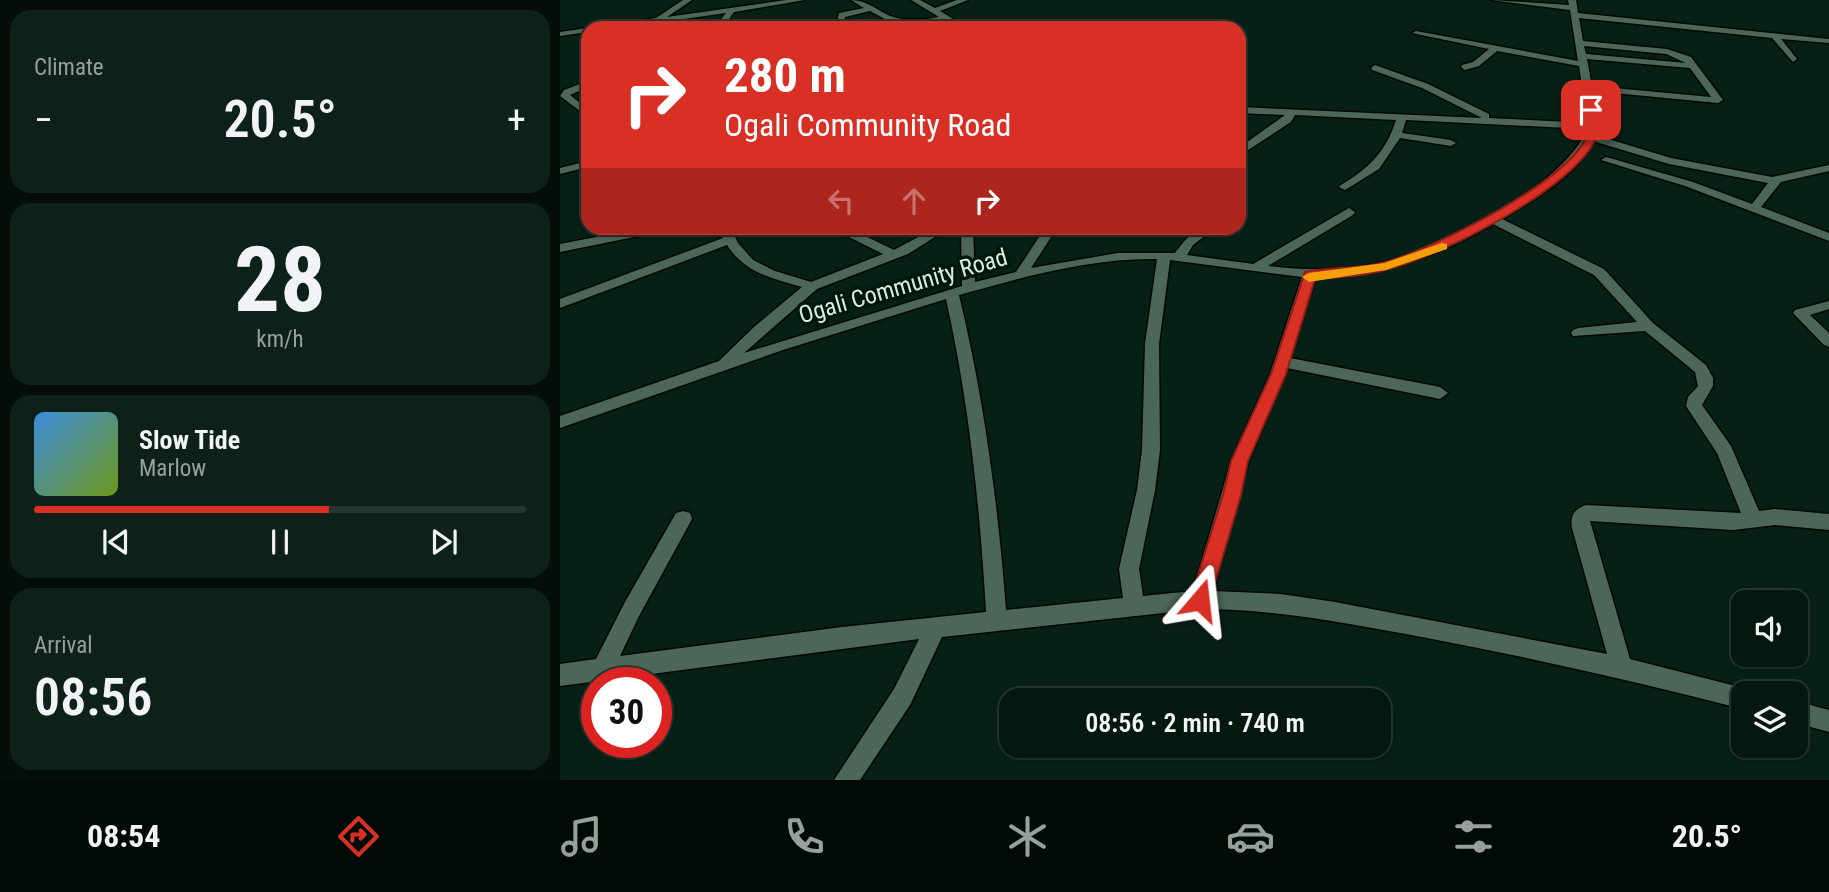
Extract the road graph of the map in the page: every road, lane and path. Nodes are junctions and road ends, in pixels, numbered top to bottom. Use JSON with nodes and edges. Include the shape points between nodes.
{"nodes":[{"id":1,"x":688,"y":0,"type":"edge"},
{"id":2,"x":802,"y":0,"type":"edge"},
{"id":3,"x":855,"y":0,"type":"edge"},
{"id":4,"x":933,"y":0,"type":"edge"},
{"id":5,"x":964,"y":0,"type":"edge"},
{"id":6,"x":1495,"y":0,"type":"edge"},
{"id":7,"x":918,"y":2,"type":"edge"},
{"id":8,"x":1573,"y":8,"type":"edge"},
{"id":9,"x":872,"y":9,"type":"junction"},
{"id":10,"x":731,"y":11,"type":"junction"},
{"id":11,"x":934,"y":11,"type":"junction"},
{"id":12,"x":947,"y":18,"type":"junction"},
{"id":13,"x":660,"y":20,"type":"junction"},
{"id":14,"x":893,"y":20,"type":"junction"},
{"id":15,"x":653,"y":21,"type":"edge"},
{"id":16,"x":723,"y":21,"type":"edge"},
{"id":17,"x":838,"y":21,"type":"edge"},
{"id":18,"x":889,"y":21,"type":"edge"},
{"id":19,"x":909,"y":21,"type":"edge"},
{"id":20,"x":930,"y":21,"type":"edge"},
{"id":21,"x":952,"y":21,"type":"edge"},
{"id":22,"x":581,"y":31,"type":"edge"},
{"id":23,"x":1416,"y":33,"type":"dead end"},
{"id":24,"x":560,"y":34,"type":"edge"},
{"id":25,"x":1775,"y":36,"type":"junction"},
{"id":26,"x":1829,"y":41,"type":"edge"},
{"id":27,"x":1495,"y":48,"type":"junction"},
{"id":28,"x":1581,"y":55,"type":"junction"},
{"id":29,"x":1793,"y":59,"type":"dead end"},
{"id":30,"x":1465,"y":67,"type":"dead end"},
{"id":31,"x":1375,"y":68,"type":"dead end"},
{"id":32,"x":581,"y":87,"type":"edge"},
{"id":33,"x":1587,"y":88,"type":"junction"},
{"id":34,"x":576,"y":106,"type":"junction"},
{"id":35,"x":560,"y":109,"type":"edge"},
{"id":36,"x":581,"y":109,"type":"edge"},
{"id":37,"x":1246,"y":110,"type":"edge"},
{"id":38,"x":1292,"y":111,"type":"junction"},
{"id":39,"x":1402,"y":116,"type":"junction"},
{"id":40,"x":1498,"y":121,"type":"junction"},
{"id":41,"x":1593,"y":131,"type":"junction"},
{"id":42,"x":1397,"y":135,"type":"junction"},
{"id":43,"x":1451,"y":143,"type":"dead end"},
{"id":44,"x":1246,"y":147,"type":"edge"},
{"id":45,"x":1606,"y":160,"type":"dead end"},
{"id":46,"x":581,"y":166,"type":"edge"},
{"id":47,"x":1829,"y":168,"type":"edge"},
{"id":48,"x":560,"y":171,"type":"edge"},
{"id":49,"x":1776,"y":180,"type":"junction"},
{"id":50,"x":1345,"y":187,"type":"dead end"},
{"id":51,"x":1754,"y":209,"type":"junction"},
{"id":52,"x":1349,"y":212,"type":"dead end"},
{"id":53,"x":1492,"y":219,"type":"junction"},
{"id":54,"x":613,"y":235,"type":"edge"},
{"id":55,"x":725,"y":235,"type":"edge"},
{"id":56,"x":728,"y":235,"type":"edge"},
{"id":57,"x":855,"y":235,"type":"edge"},
{"id":58,"x":930,"y":235,"type":"edge"},
{"id":59,"x":966,"y":235,"type":"edge"},
{"id":60,"x":1046,"y":235,"type":"edge"},
{"id":61,"x":1198,"y":235,"type":"edge"},
{"id":62,"x":1829,"y":237,"type":"edge"},
{"id":63,"x":560,"y":248,"type":"edge"},
{"id":64,"x":894,"y":254,"type":"junction"},
{"id":65,"x":1171,"y":257,"type":"junction"},
{"id":66,"x":1254,"y":269,"type":"junction"},
{"id":67,"x":1020,"y":275,"type":"junction"},
{"id":68,"x":1309,"y":275,"type":"junction"},
{"id":69,"x":812,"y":286,"type":"junction"},
{"id":70,"x":960,"y":290,"type":"junction"},
{"id":71,"x":560,"y":304,"type":"edge"},
{"id":72,"x":1829,"y":304,"type":"edge"},
{"id":73,"x":1648,"y":326,"type":"junction"},
{"id":74,"x":1578,"y":333,"type":"dead end"},
{"id":75,"x":1829,"y":342,"type":"edge"},
{"id":76,"x":1282,"y":362,"type":"junction"},
{"id":77,"x":722,"y":366,"type":"junction"},
{"id":78,"x":1440,"y":393,"type":"dead end"},
{"id":79,"x":560,"y":422,"type":"edge"},
{"id":80,"x":683,"y":519,"type":"dead end"},
{"id":81,"x":1753,"y":519,"type":"junction"},
{"id":82,"x":1829,"y":522,"type":"edge"},
{"id":83,"x":1200,"y":600,"type":"junction"},
{"id":84,"x":1135,"y":608,"type":"junction"},
{"id":85,"x":997,"y":622,"type":"junction"},
{"id":86,"x":935,"y":628,"type":"junction"},
{"id":87,"x":604,"y":667,"type":"edge"},
{"id":88,"x":618,"y":667,"type":"edge"},
{"id":89,"x":1622,"y":669,"type":"junction"},
{"id":90,"x":581,"y":672,"type":"edge"},
{"id":91,"x":560,"y":675,"type":"edge"},
{"id":92,"x":1731,"y":695,"type":"edge"},
{"id":93,"x":1808,"y":715,"type":"edge"},
{"id":94,"x":1829,"y":721,"type":"edge"},
{"id":95,"x":846,"y":780,"type":"edge"}],
"edges":[{"from":1,"to":13,"type":"street"},
{"from":2,"to":10,"type":"street"},
{"from":3,"to":9,"type":"street"},
{"from":4,"to":7,"type":"street"},
{"from":5,"to":11,"type":"street"},
{"from":6,"to":8,"type":"street"},
{"from":7,"to":11,"type":"street"},
{"from":8,"to":25,"type":"street"},
{"from":8,"to":28,"type":"street"},
{"from":9,"to":14,"type":"street"},
{"from":9,"to":17,"type":"street","via":[[842,15]]},
{"from":10,"to":13,"type":"street"},
{"from":10,"to":16,"type":"street"},
{"from":11,"to":12,"type":"street"},
{"from":12,"to":20,"type":"street"},
{"from":12,"to":21,"type":"street"},
{"from":13,"to":15,"type":"street"},
{"from":14,"to":18,"type":"street"},
{"from":14,"to":19,"type":"street"},
{"from":22,"to":24,"type":"street"},
{"from":23,"to":27,"type":"street"},
{"from":25,"to":26,"type":"street"},
{"from":25,"to":29,"type":"street"},
{"from":27,"to":28,"type":"street"},
{"from":27,"to":30,"type":"street"},
{"from":28,"to":33,"type":"street"},
{"from":28,"to":33,"type":"street","via":[[1693,66],[1716,101]]},
{"from":31,"to":40,"type":"street"},
{"from":32,"to":34,"type":"street","via":[[567,92]]},
{"from":33,"to":41,"type":"street"},
{"from":34,"to":35,"type":"street"},
{"from":34,"to":36,"type":"street"},
{"from":37,"to":38,"type":"street"},
{"from":38,"to":39,"type":"street"},
{"from":38,"to":44,"type":"street","via":[[1288,120]]},
{"from":39,"to":40,"type":"street"},
{"from":39,"to":42,"type":"street"},
{"from":40,"to":41,"type":"street"},
{"from":41,"to":49,"type":"street","via":[[1669,161]]},
{"from":41,"to":53,"type":"street","name":"Ogali Community Road","via":[[1577,159],[1562,173]]},
{"from":42,"to":43,"type":"street"},
{"from":42,"to":50,"type":"street","via":[[1382,161]]},
{"from":45,"to":51,"type":"street"},
{"from":46,"to":48,"type":"street"},
{"from":47,"to":49,"type":"street"},
{"from":49,"to":51,"type":"street"},
{"from":51,"to":62,"type":"street"},
{"from":52,"to":66,"type":"street"},
{"from":53,"to":68,"type":"street","name":"Ogali Community Road","via":[[1450,243],[1404,261],[1358,272]]},
{"from":53,"to":73,"type":"street","via":[[1599,272]]},
{"from":54,"to":63,"type":"street"},
{"from":55,"to":71,"type":"street"},
{"from":56,"to":69,"type":"street","via":[[749,266]]},
{"from":57,"to":64,"type":"street"},
{"from":58,"to":64,"type":"street"},
{"from":59,"to":70,"type":"street"},
{"from":60,"to":67,"type":"street"},
{"from":61,"to":65,"type":"street"},
{"from":64,"to":69,"type":"street"},
{"from":65,"to":66,"type":"street","name":"Ogali Community Road"},
{"from":65,"to":67,"type":"street","name":"Ogali Community Road","via":[[1089,261]]},
{"from":65,"to":84,"type":"street","via":[[1152,344],[1152,442],[1129,569]]},
{"from":66,"to":68,"type":"street","name":"Ogali Community Road"},
{"from":67,"to":70,"type":"street","name":"Ogali Community Road"},
{"from":68,"to":76,"type":"street"},
{"from":69,"to":77,"type":"street"},
{"from":70,"to":77,"type":"street","name":"Ogali Community Road"},
{"from":70,"to":85,"type":"street","via":[[988,500]]},
{"from":72,"to":75,"type":"street","via":[[1800,313]]},
{"from":73,"to":74,"type":"street"},
{"from":73,"to":81,"type":"street","via":[[1706,378],[1704,392],[1694,406],[1725,450]]},
{"from":76,"to":78,"type":"street"},
{"from":76,"to":83,"type":"street","via":[[1240,461]]},
{"from":77,"to":79,"type":"street","name":"Ogali Community Road"},
{"from":80,"to":87,"type":"street"},
{"from":81,"to":82,"type":"street"},
{"from":81,"to":89,"type":"street","via":[[1733,522],[1586,513],[1580,519]]},
{"from":83,"to":84,"type":"street"},
{"from":83,"to":89,"type":"street","via":[[1257,600],[1338,612]]},
{"from":84,"to":85,"type":"street"},
{"from":85,"to":86,"type":"street"},
{"from":86,"to":88,"type":"street"},
{"from":86,"to":95,"type":"street","via":[[902,697]]},
{"from":89,"to":92,"type":"street"},
{"from":90,"to":91,"type":"street"},
{"from":93,"to":94,"type":"street"}]}
